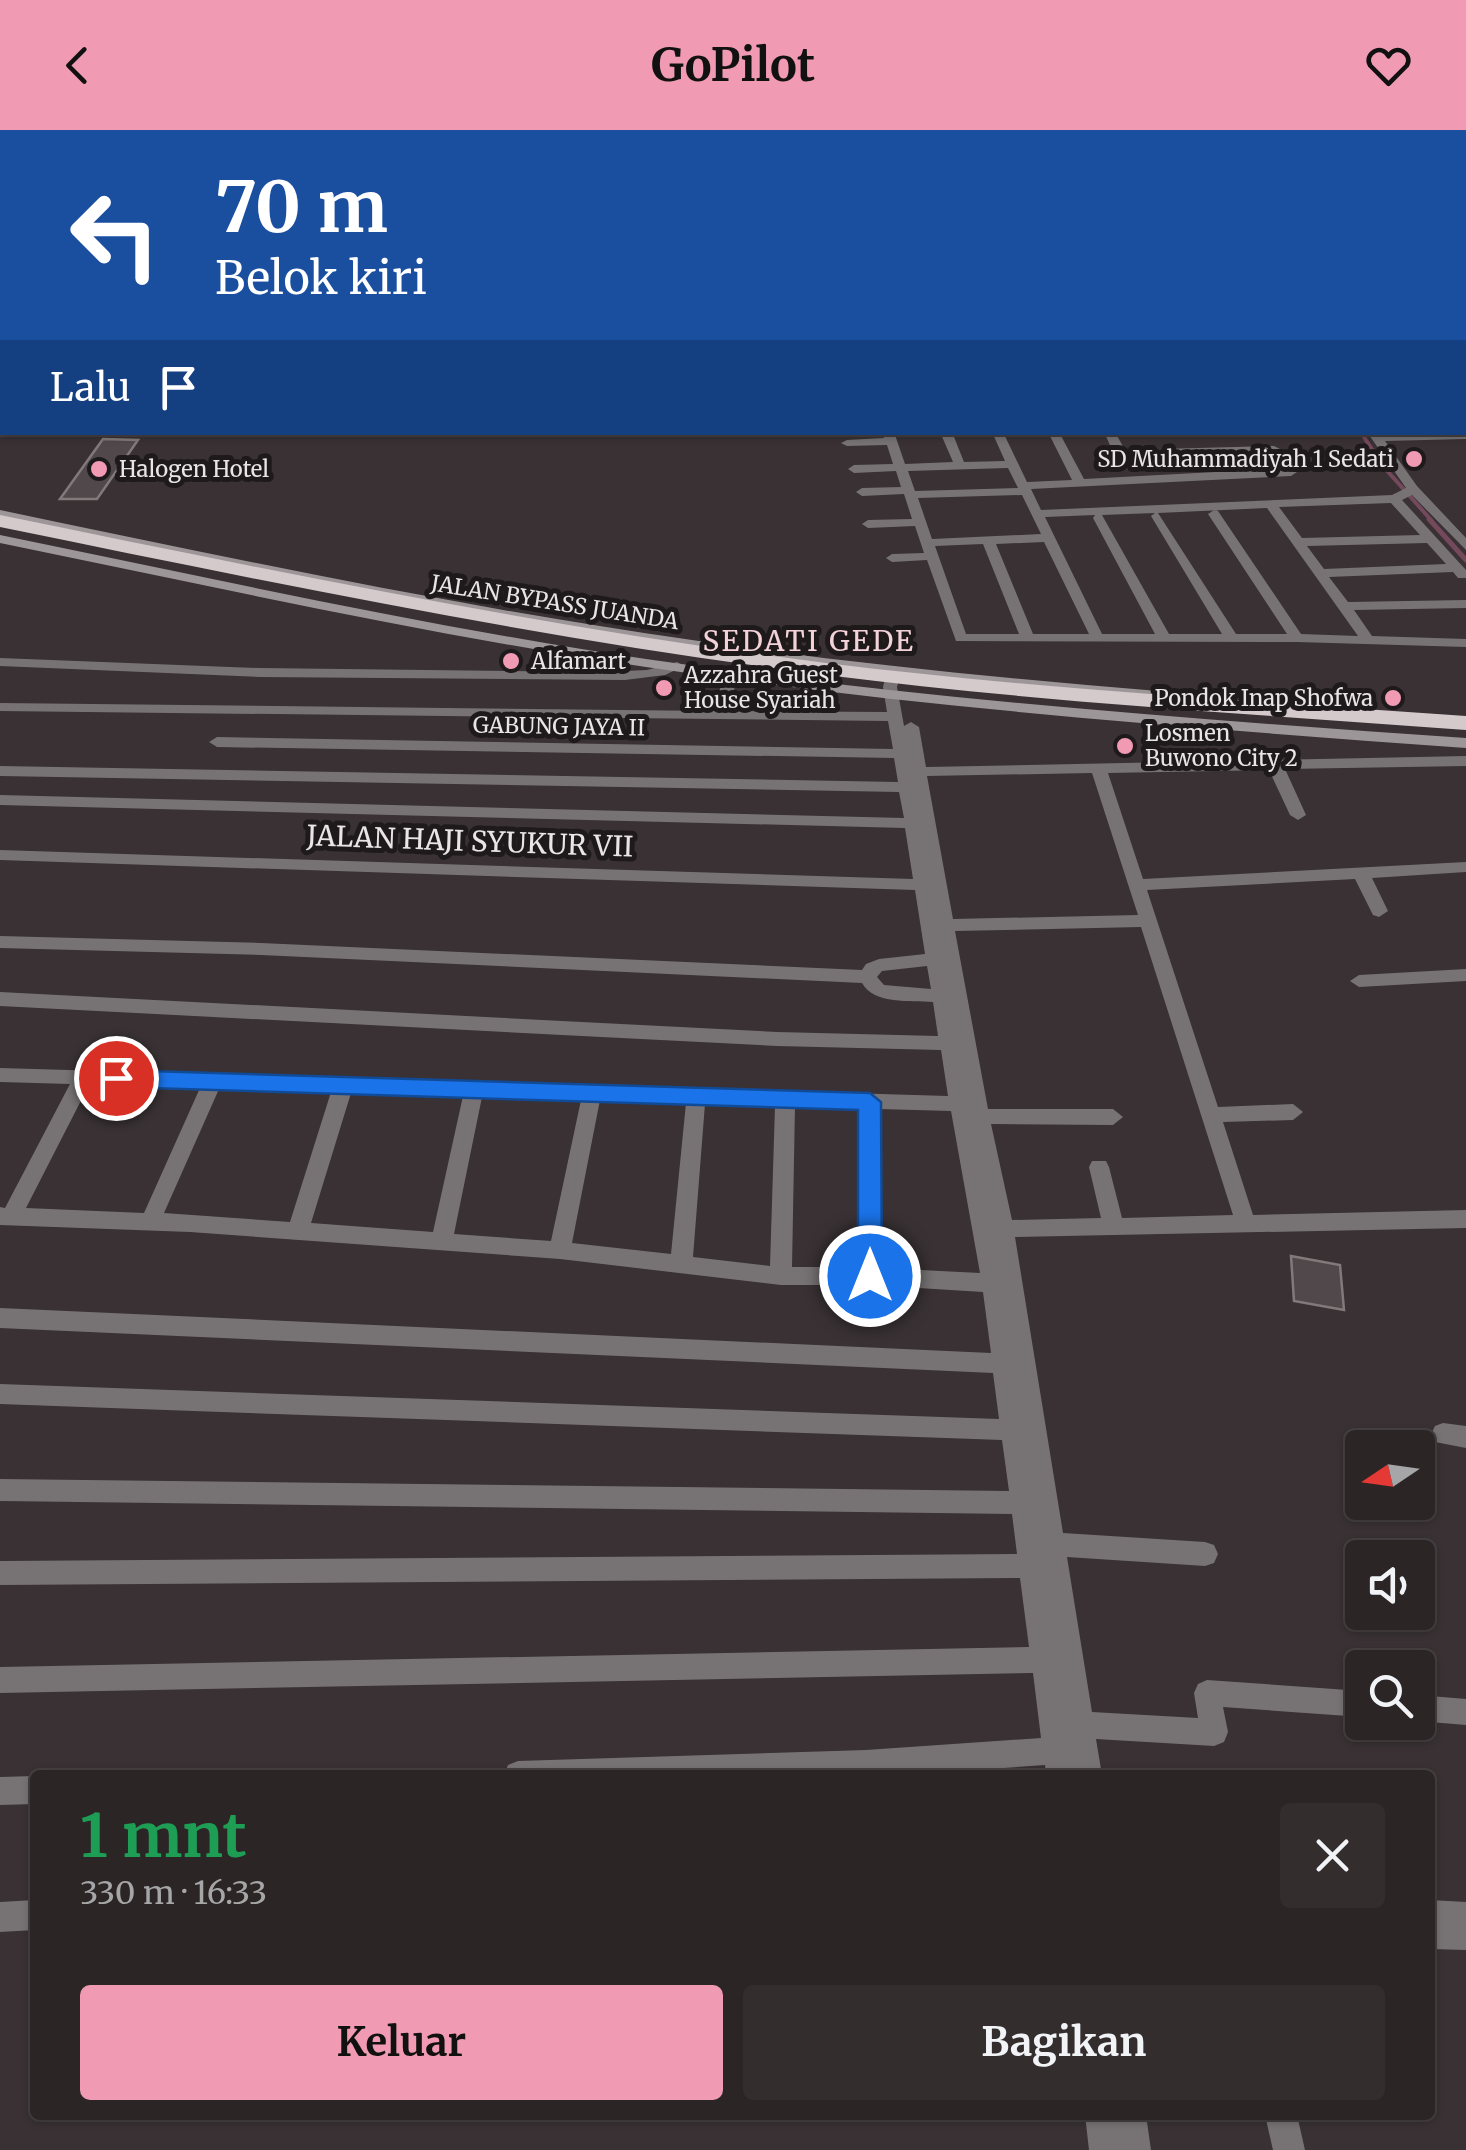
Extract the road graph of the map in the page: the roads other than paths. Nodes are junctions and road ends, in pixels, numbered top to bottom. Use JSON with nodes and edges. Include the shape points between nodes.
{"nodes":[{"id":1,"x":947,"y":435,"type":"edge"},
{"id":2,"x":998,"y":435,"type":"edge"},
{"id":3,"x":1055,"y":435,"type":"edge"},
{"id":4,"x":1110,"y":435,"type":"edge"},
{"id":5,"x":1265,"y":435,"type":"edge"},
{"id":6,"x":1374,"y":435,"type":"edge"},
{"id":7,"x":1466,"y":436,"type":"edge"},
{"id":8,"x":890,"y":437,"type":"edge"},
{"id":9,"x":846,"y":443,"type":"dead end"},
{"id":10,"x":1274,"y":448,"type":"junction"},
{"id":11,"x":1120,"y":454,"type":"junction"},
{"id":12,"x":1012,"y":464,"type":"junction"},
{"id":13,"x":960,"y":466,"type":"junction"},
{"id":14,"x":902,"y":467,"type":"junction"},
{"id":15,"x":854,"y":469,"type":"dead end"},
{"id":16,"x":1290,"y":472,"type":"junction"},
{"id":17,"x":1132,"y":480,"type":"junction"},
{"id":18,"x":1080,"y":483,"type":"junction"},
{"id":19,"x":1024,"y":488,"type":"junction"},
{"id":20,"x":862,"y":492,"type":"dead end"},
{"id":21,"x":911,"y":493,"type":"junction"},
{"id":22,"x":1402,"y":496,"type":"junction"},
{"id":23,"x":1315,"y":505,"type":"junction"},
{"id":24,"x":1273,"y":507,"type":"junction"},
{"id":25,"x":1149,"y":514,"type":"junction"},
{"id":26,"x":1214,"y":514,"type":"junction"},
{"id":27,"x":1036,"y":517,"type":"junction"},
{"id":28,"x":1099,"y":518,"type":"junction"},
{"id":29,"x":920,"y":522,"type":"junction"},
{"id":30,"x":0,"y":523,"type":"edge"},
{"id":31,"x":868,"y":524,"type":"dead end"},
{"id":32,"x":1046,"y":538,"type":"junction"},
{"id":33,"x":1430,"y":539,"type":"junction"},
{"id":34,"x":988,"y":540,"type":"junction"},
{"id":35,"x":1297,"y":542,"type":"junction"},
{"id":36,"x":1466,"y":546,"type":"edge"},
{"id":37,"x":929,"y":550,"type":"junction"},
{"id":38,"x":892,"y":558,"type":"dead end"},
{"id":39,"x":1461,"y":572,"type":"edge"},
{"id":40,"x":1318,"y":573,"type":"junction"},
{"id":41,"x":324,"y":592,"type":"junction"},
{"id":42,"x":1466,"y":604,"type":"edge"},
{"id":43,"x":1342,"y":606,"type":"junction"},
{"id":44,"x":1298,"y":638,"type":"junction"},
{"id":45,"x":1028,"y":639,"type":"junction"},
{"id":46,"x":1098,"y":639,"type":"junction"},
{"id":47,"x":1165,"y":639,"type":"junction"},
{"id":48,"x":1233,"y":640,"type":"junction"},
{"id":49,"x":1370,"y":640,"type":"junction"},
{"id":50,"x":1466,"y":643,"type":"edge"},
{"id":51,"x":0,"y":662,"type":"edge"},
{"id":52,"x":677,"y":666,"type":"junction"},
{"id":53,"x":732,"y":676,"type":"junction"},
{"id":54,"x":936,"y":676,"type":"junction"},
{"id":55,"x":895,"y":694,"type":"junction"},
{"id":56,"x":0,"y":707,"type":"edge"},
{"id":57,"x":304,"y":711,"type":"junction"},
{"id":58,"x":719,"y":716,"type":"junction"},
{"id":59,"x":1322,"y":719,"type":"junction"},
{"id":60,"x":1466,"y":720,"type":"edge"},
{"id":61,"x":1384,"y":728,"type":"junction"},
{"id":62,"x":1466,"y":734,"type":"edge"},
{"id":63,"x":217,"y":742,"type":"dead end"},
{"id":64,"x":1466,"y":743,"type":"edge"},
{"id":65,"x":294,"y":744,"type":"junction"},
{"id":66,"x":1466,"y":761,"type":"edge"},
{"id":67,"x":1275,"y":765,"type":"junction"},
{"id":68,"x":1098,"y":766,"type":"junction"},
{"id":69,"x":0,"y":771,"type":"edge"},
{"id":70,"x":908,"y":771,"type":"junction"},
{"id":71,"x":343,"y":775,"type":"junction"},
{"id":72,"x":0,"y":800,"type":"edge"},
{"id":73,"x":329,"y":811,"type":"junction"},
{"id":74,"x":1298,"y":815,"type":"dead end"},
{"id":75,"x":914,"y":824,"type":"junction"},
{"id":76,"x":0,"y":855,"type":"edge"},
{"id":77,"x":1466,"y":866,"type":"edge"},
{"id":78,"x":1361,"y":873,"type":"junction"},
{"id":79,"x":931,"y":885,"type":"junction"},
{"id":80,"x":1140,"y":885,"type":"junction"},
{"id":81,"x":1379,"y":911,"type":"dead end"},
{"id":82,"x":1150,"y":921,"type":"junction"},
{"id":83,"x":946,"y":925,"type":"junction"},
{"id":84,"x":0,"y":942,"type":"edge"},
{"id":85,"x":934,"y":959,"type":"junction"},
{"id":86,"x":1466,"y":975,"type":"edge"},
{"id":87,"x":868,"y":977,"type":"junction"},
{"id":88,"x":1359,"y":981,"type":"dead end"},
{"id":89,"x":942,"y":996,"type":"junction"},
{"id":90,"x":0,"y":999,"type":"edge"},
{"id":91,"x":950,"y":1043,"type":"junction"},
{"id":92,"x":962,"y":1067,"type":"junction"},
{"id":93,"x":0,"y":1075,"type":"edge"},
{"id":94,"x":84,"y":1078,"type":"junction"},
{"id":95,"x":213,"y":1081,"type":"junction"},
{"id":96,"x":343,"y":1086,"type":"junction"},
{"id":97,"x":474,"y":1090,"type":"junction"},
{"id":98,"x":592,"y":1093,"type":"junction"},
{"id":99,"x":696,"y":1096,"type":"junction"},
{"id":100,"x":785,"y":1100,"type":"junction"},
{"id":101,"x":870,"y":1102,"type":"junction"},
{"id":102,"x":959,"y":1104,"type":"junction"},
{"id":103,"x":1293,"y":1112,"type":"dead end"},
{"id":104,"x":1212,"y":1115,"type":"junction"},
{"id":105,"x":979,"y":1116,"type":"junction"},
{"id":106,"x":1113,"y":1117,"type":"dead end"},
{"id":107,"x":1099,"y":1167,"type":"dead end"},
{"id":108,"x":5,"y":1216,"type":"edge"},
{"id":109,"x":1466,"y":1219,"type":"edge"},
{"id":110,"x":1245,"y":1221,"type":"junction"},
{"id":111,"x":150,"y":1222,"type":"junction"},
{"id":112,"x":1113,"y":1225,"type":"junction"},
{"id":113,"x":994,"y":1229,"type":"junction"},
{"id":114,"x":298,"y":1231,"type":"junction"},
{"id":115,"x":442,"y":1241,"type":"junction"},
{"id":116,"x":560,"y":1250,"type":"junction"},
{"id":117,"x":682,"y":1266,"type":"junction"},
{"id":118,"x":781,"y":1276,"type":"junction"},
{"id":119,"x":870,"y":1276,"type":"junction"},
{"id":120,"x":992,"y":1283,"type":"junction"},
{"id":121,"x":0,"y":1318,"type":"edge"},
{"id":122,"x":1014,"y":1364,"type":"junction"},
{"id":123,"x":0,"y":1394,"type":"edge"},
{"id":124,"x":1010,"y":1430,"type":"junction"},
{"id":125,"x":0,"y":1490,"type":"edge"},
{"id":126,"x":1035,"y":1503,"type":"junction"},
{"id":127,"x":1053,"y":1544,"type":"junction"},
{"id":128,"x":1205,"y":1554,"type":"dead end"},
{"id":129,"x":1031,"y":1566,"type":"junction"},
{"id":130,"x":0,"y":1572,"type":"edge"},
{"id":131,"x":1043,"y":1660,"type":"junction"},
{"id":132,"x":0,"y":1680,"type":"edge"},
{"id":133,"x":1345,"y":1703,"type":"edge"},
{"id":134,"x":1435,"y":1709,"type":"edge"},
{"id":135,"x":1466,"y":1712,"type":"edge"},
{"id":136,"x":1074,"y":1755,"type":"edge"},
{"id":137,"x":676,"y":1770,"type":"edge"},
{"id":138,"x":30,"y":1790,"type":"edge"},
{"id":139,"x":0,"y":1791,"type":"edge"},
{"id":140,"x":30,"y":1915,"type":"edge"},
{"id":141,"x":1435,"y":1915,"type":"edge"},
{"id":142,"x":1466,"y":1917,"type":"edge"},
{"id":143,"x":0,"y":1918,"type":"edge"},
{"id":144,"x":1435,"y":1934,"type":"edge"},
{"id":145,"x":1466,"y":1935,"type":"edge"},
{"id":146,"x":1102,"y":2120,"type":"edge"},
{"id":147,"x":1131,"y":2120,"type":"edge"},
{"id":148,"x":1282,"y":2120,"type":"edge"},
{"id":149,"x":1106,"y":2150,"type":"edge"},
{"id":150,"x":1135,"y":2150,"type":"edge"},
{"id":151,"x":1289,"y":2150,"type":"edge"}],
"edges":[{"from":1,"to":13,"type":"street"},
{"from":2,"to":12,"type":"street"},
{"from":3,"to":18,"type":"street"},
{"from":4,"to":11,"type":"street"},
{"from":5,"to":10,"type":"street"},
{"from":6,"to":7,"type":"street"},
{"from":6,"to":22,"type":"street"},
{"from":8,"to":9,"type":"street"},
{"from":8,"to":14,"type":"street"},
{"from":10,"to":11,"type":"street"},
{"from":10,"to":16,"type":"street"},
{"from":11,"to":17,"type":"street"},
{"from":12,"to":13,"type":"street"},
{"from":12,"to":19,"type":"street"},
{"from":13,"to":14,"type":"street"},
{"from":14,"to":15,"type":"street"},
{"from":14,"to":21,"type":"street"},
{"from":16,"to":17,"type":"street"},
{"from":16,"to":23,"type":"street"},
{"from":17,"to":18,"type":"street"},
{"from":17,"to":25,"type":"street"},
{"from":18,"to":19,"type":"street"},
{"from":19,"to":21,"type":"street"},
{"from":19,"to":27,"type":"street"},
{"from":20,"to":21,"type":"street"},
{"from":21,"to":29,"type":"street"},
{"from":22,"to":23,"type":"street"},
{"from":22,"to":33,"type":"street"},
{"from":22,"to":36,"type":"street"},
{"from":23,"to":24,"type":"street"},
{"from":24,"to":25,"type":"street"},
{"from":24,"to":26,"type":"street"},
{"from":24,"to":35,"type":"street"},
{"from":25,"to":26,"type":"street"},
{"from":25,"to":27,"type":"street"},
{"from":25,"to":28,"type":"street"},
{"from":25,"to":48,"type":"street"},
{"from":26,"to":44,"type":"street"},
{"from":27,"to":28,"type":"street"},
{"from":27,"to":32,"type":"street"},
{"from":28,"to":47,"type":"street"},
{"from":29,"to":31,"type":"street"},
{"from":29,"to":37,"type":"street"},
{"from":30,"to":41,"type":"highway","name":"JALAN BYPASS JUANDA","via":[[216,561]]},
{"from":30,"to":41,"type":"highway","name":"JALAN BYPASS JUANDA","via":[[188,574]]},
{"from":32,"to":34,"type":"street"},
{"from":32,"to":46,"type":"street"},
{"from":33,"to":35,"type":"street"},
{"from":33,"to":39,"type":"street"},
{"from":34,"to":37,"type":"street"},
{"from":34,"to":45,"type":"street"},
{"from":35,"to":40,"type":"street"},
{"from":37,"to":38,"type":"street"},
{"from":37,"to":45,"type":"street","via":[[961,638]]},
{"from":39,"to":40,"type":"street"},
{"from":40,"to":43,"type":"street"},
{"from":41,"to":52,"type":"street","via":[[538,646]]},
{"from":41,"to":54,"type":"street"},
{"from":41,"to":55,"type":"highway","name":"JALAN BYPASS JUANDA","via":[[594,648]]},
{"from":42,"to":43,"type":"street"},
{"from":43,"to":49,"type":"street"},
{"from":44,"to":48,"type":"street"},
{"from":44,"to":49,"type":"street"},
{"from":45,"to":46,"type":"street"},
{"from":46,"to":47,"type":"street"},
{"from":47,"to":48,"type":"street"},
{"from":49,"to":50,"type":"street"},
{"from":51,"to":52,"type":"street","via":[[563,675],[655,674]]},
{"from":52,"to":53,"type":"street"},
{"from":53,"to":55,"type":"street"},
{"from":53,"to":58,"type":"street"},
{"from":54,"to":55,"type":"highway","name":"JALAN BYPASS JUANDA"},
{"from":54,"to":59,"type":"highway","name":"JALAN BYPASS JUANDA"},
{"from":55,"to":58,"type":"street"},
{"from":55,"to":59,"type":"highway","name":"JALAN BYPASS JUANDA"},
{"from":55,"to":70,"type":"street"},
{"from":56,"to":57,"type":"street"},
{"from":57,"to":58,"type":"street"},
{"from":57,"to":65,"type":"street"},
{"from":59,"to":60,"type":"street"},
{"from":59,"to":61,"type":"highway","name":"JALAN BYPASS JUANDA"},
{"from":60,"to":61,"type":"highway","name":"JALAN BYPASS JUANDA"},
{"from":61,"to":62,"type":"highway","name":"JALAN BYPASS JUANDA"},
{"from":61,"to":64,"type":"street"},
{"from":63,"to":65,"type":"street","name":"GABUNG JAYA II"},
{"from":65,"to":70,"type":"street","name":"GABUNG JAYA II"},
{"from":66,"to":67,"type":"street"},
{"from":67,"to":68,"type":"street"},
{"from":67,"to":74,"type":"street"},
{"from":68,"to":70,"type":"street"},
{"from":68,"to":80,"type":"street"},
{"from":69,"to":71,"type":"street"},
{"from":70,"to":71,"type":"street"},
{"from":70,"to":75,"type":"street"},
{"from":70,"to":79,"type":"street"},
{"from":71,"to":73,"type":"street"},
{"from":72,"to":73,"type":"street"},
{"from":73,"to":75,"type":"street"},
{"from":75,"to":79,"type":"street"},
{"from":76,"to":79,"type":"street","name":"JALAN HAJI SYUKUR VII"},
{"from":77,"to":78,"type":"street"},
{"from":78,"to":80,"type":"street"},
{"from":78,"to":81,"type":"street"},
{"from":79,"to":83,"type":"street"},
{"from":79,"to":85,"type":"street"},
{"from":80,"to":82,"type":"street"},
{"from":82,"to":83,"type":"street"},
{"from":82,"to":104,"type":"street"},
{"from":83,"to":92,"type":"street"},
{"from":84,"to":87,"type":"street"},
{"from":85,"to":87,"type":"street","via":[[879,965]]},
{"from":85,"to":89,"type":"street"},
{"from":86,"to":88,"type":"street"},
{"from":87,"to":89,"type":"street","via":[[880,991]]},
{"from":89,"to":91,"type":"street"},
{"from":90,"to":91,"type":"street"},
{"from":91,"to":92,"type":"street"},
{"from":92,"to":102,"type":"street"},
{"from":92,"to":105,"type":"street"},
{"from":93,"to":94,"type":"street"},
{"from":94,"to":95,"type":"street"},
{"from":94,"to":108,"type":"street"},
{"from":95,"to":96,"type":"street"},
{"from":95,"to":111,"type":"street"},
{"from":96,"to":97,"type":"street"},
{"from":96,"to":114,"type":"street"},
{"from":97,"to":98,"type":"street"},
{"from":97,"to":115,"type":"street"},
{"from":98,"to":99,"type":"street"},
{"from":98,"to":116,"type":"street"},
{"from":99,"to":100,"type":"street"},
{"from":99,"to":117,"type":"street"},
{"from":100,"to":101,"type":"street"},
{"from":100,"to":118,"type":"street"},
{"from":101,"to":102,"type":"street"},
{"from":101,"to":119,"type":"street"},
{"from":102,"to":113,"type":"street"},
{"from":103,"to":104,"type":"street"},
{"from":104,"to":110,"type":"street"},
{"from":105,"to":106,"type":"street"},
{"from":105,"to":113,"type":"street"},
{"from":107,"to":112,"type":"street"},
{"from":108,"to":111,"type":"street"},
{"from":109,"to":110,"type":"street"},
{"from":110,"to":112,"type":"street"},
{"from":111,"to":114,"type":"street"},
{"from":112,"to":113,"type":"street"},
{"from":113,"to":120,"type":"street"},
{"from":113,"to":122,"type":"street"},
{"from":114,"to":115,"type":"street"},
{"from":115,"to":116,"type":"street"},
{"from":116,"to":117,"type":"street"},
{"from":117,"to":118,"type":"street"},
{"from":118,"to":119,"type":"street"},
{"from":119,"to":120,"type":"street"},
{"from":120,"to":122,"type":"street"},
{"from":121,"to":122,"type":"street"},
{"from":122,"to":124,"type":"street"},
{"from":122,"to":126,"type":"street"},
{"from":123,"to":124,"type":"street"},
{"from":124,"to":126,"type":"street"},
{"from":125,"to":126,"type":"street"},
{"from":126,"to":127,"type":"street"},
{"from":126,"to":129,"type":"street"},
{"from":127,"to":128,"type":"street"},
{"from":127,"to":136,"type":"street"},
{"from":129,"to":130,"type":"street"},
{"from":129,"to":131,"type":"street"},
{"from":131,"to":132,"type":"street"},
{"from":131,"to":136,"type":"street"},
{"from":133,"to":136,"type":"street","via":[[1207,1693],[1214,1732]]},
{"from":134,"to":135,"type":"street"},
{"from":136,"to":137,"type":"street"},
{"from":138,"to":139,"type":"street"},
{"from":140,"to":143,"type":"street"},
{"from":141,"to":142,"type":"street"},
{"from":144,"to":145,"type":"street"},
{"from":146,"to":149,"type":"street"},
{"from":147,"to":150,"type":"street"},
{"from":148,"to":151,"type":"street"}]}
